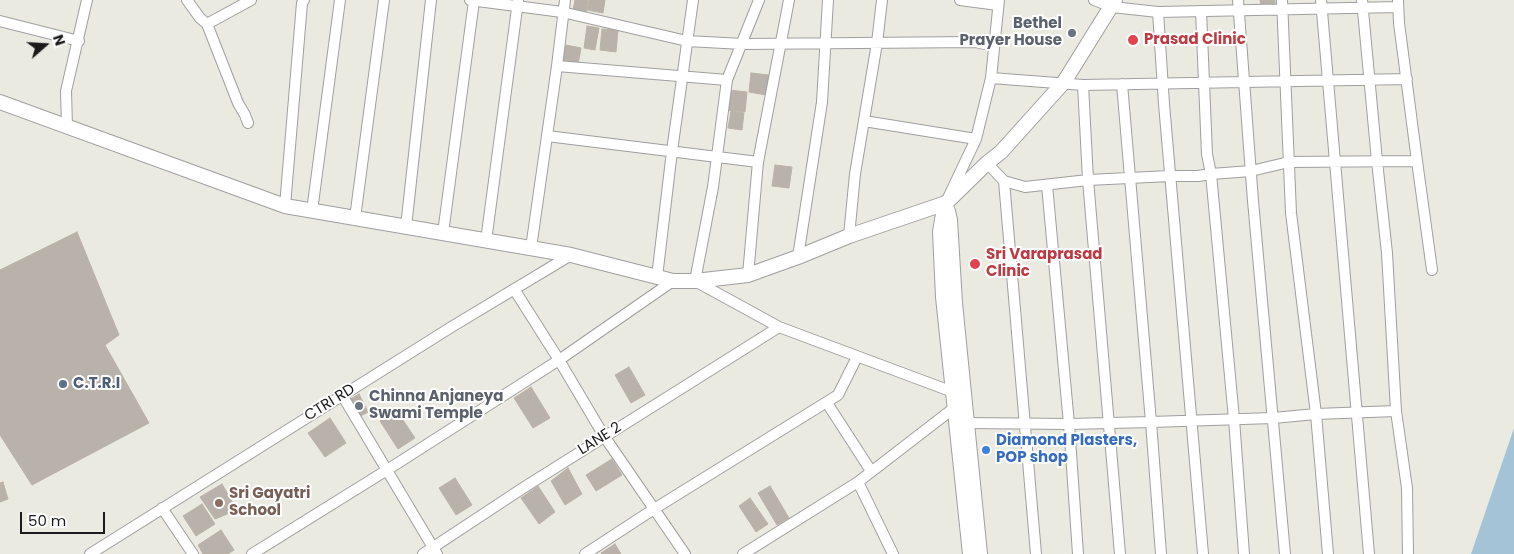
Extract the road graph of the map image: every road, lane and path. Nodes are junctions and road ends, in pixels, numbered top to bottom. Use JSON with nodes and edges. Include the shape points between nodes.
{"nodes":[{"id":1,"x":87,"y":0,"type":"edge"},
{"id":2,"x":187,"y":0,"type":"edge"},
{"id":3,"x":251,"y":0,"type":"edge"},
{"id":4,"x":304,"y":0,"type":"edge"},
{"id":5,"x":340,"y":0,"type":"edge"},
{"id":6,"x":384,"y":0,"type":"edge"},
{"id":7,"x":431,"y":0,"type":"edge"},
{"id":8,"x":470,"y":0,"type":"edge"},
{"id":9,"x":565,"y":0,"type":"edge"},
{"id":10,"x":693,"y":0,"type":"edge"},
{"id":11,"x":759,"y":0,"type":"edge"},
{"id":12,"x":789,"y":0,"type":"edge"},
{"id":13,"x":828,"y":0,"type":"edge"},
{"id":14,"x":882,"y":0,"type":"edge"},
{"id":15,"x":960,"y":0,"type":"edge"},
{"id":16,"x":1094,"y":0,"type":"edge"},
{"id":17,"x":474,"y":1,"type":"edge"},
{"id":18,"x":518,"y":3,"type":"edge"},
{"id":19,"x":998,"y":3,"type":"edge"},
{"id":20,"x":1113,"y":3,"type":"edge"},
{"id":21,"x":1321,"y":4,"type":"edge"},
{"id":22,"x":1362,"y":4,"type":"edge"},
{"id":23,"x":1398,"y":4,"type":"edge"},
{"id":24,"x":1239,"y":5,"type":"edge"},
{"id":25,"x":1282,"y":5,"type":"edge"},
{"id":26,"x":1201,"y":11,"type":"junction"},
{"id":27,"x":562,"y":12,"type":"junction"},
{"id":28,"x":1158,"y":12,"type":"junction"},
{"id":29,"x":0,"y":21,"type":"edge"},
{"id":30,"x":207,"y":24,"type":"junction"},
{"id":31,"x":79,"y":41,"type":"junction"},
{"id":32,"x":687,"y":41,"type":"junction"},
{"id":33,"x":825,"y":43,"type":"junction"},
{"id":34,"x":877,"y":43,"type":"junction"},
{"id":35,"x":743,"y":44,"type":"junction"},
{"id":36,"x":781,"y":44,"type":"junction"},
{"id":37,"x":994,"y":46,"type":"junction"},
{"id":38,"x":557,"y":66,"type":"junction"},
{"id":39,"x":683,"y":76,"type":"junction"},
{"id":40,"x":991,"y":78,"type":"junction"},
{"id":41,"x":1369,"y":79,"type":"junction"},
{"id":42,"x":1407,"y":79,"type":"junction"},
{"id":43,"x":727,"y":80,"type":"junction"},
{"id":44,"x":1285,"y":80,"type":"junction"},
{"id":45,"x":1328,"y":80,"type":"junction"},
{"id":46,"x":1244,"y":81,"type":"junction"},
{"id":47,"x":1064,"y":82,"type":"junction"},
{"id":48,"x":1204,"y":82,"type":"junction"},
{"id":49,"x":1163,"y":83,"type":"junction"},
{"id":50,"x":1122,"y":84,"type":"junction"},
{"id":51,"x":1083,"y":85,"type":"junction"},
{"id":52,"x":0,"y":102,"type":"edge"},
{"id":53,"x":864,"y":121,"type":"junction"},
{"id":54,"x":248,"y":123,"type":"dead end"},
{"id":55,"x":67,"y":127,"type":"junction"},
{"id":56,"x":547,"y":136,"type":"junction"},
{"id":57,"x":976,"y":139,"type":"junction"},
{"id":58,"x":672,"y":151,"type":"junction"},
{"id":59,"x":717,"y":157,"type":"junction"},
{"id":60,"x":1377,"y":161,"type":"junction"},
{"id":61,"x":1417,"y":161,"type":"junction"},
{"id":62,"x":758,"y":162,"type":"junction"},
{"id":63,"x":1289,"y":162,"type":"junction"},
{"id":64,"x":1335,"y":162,"type":"junction"},
{"id":65,"x":987,"y":163,"type":"junction"},
{"id":66,"x":1250,"y":170,"type":"junction"},
{"id":67,"x":1211,"y":174,"type":"junction"},
{"id":68,"x":1170,"y":176,"type":"junction"},
{"id":69,"x":1129,"y":178,"type":"junction"},
{"id":70,"x":1088,"y":180,"type":"junction"},
{"id":71,"x":1004,"y":181,"type":"junction"},
{"id":72,"x":1047,"y":185,"type":"junction"},
{"id":73,"x":946,"y":203,"type":"junction"},
{"id":74,"x":285,"y":206,"type":"junction"},
{"id":75,"x":312,"y":211,"type":"junction"},
{"id":76,"x":354,"y":218,"type":"junction"},
{"id":77,"x":406,"y":227,"type":"junction"},
{"id":78,"x":443,"y":234,"type":"junction"},
{"id":79,"x":849,"y":236,"type":"junction"},
{"id":80,"x":486,"y":241,"type":"junction"},
{"id":81,"x":531,"y":248,"type":"junction"},
{"id":82,"x":571,"y":255,"type":"junction"},
{"id":83,"x":798,"y":257,"type":"junction"},
{"id":84,"x":1432,"y":270,"type":"dead end"},
{"id":85,"x":748,"y":275,"type":"junction"},
{"id":86,"x":657,"y":277,"type":"junction"},
{"id":87,"x":673,"y":281,"type":"junction"},
{"id":88,"x":695,"y":282,"type":"junction"},
{"id":89,"x":514,"y":289,"type":"junction"},
{"id":90,"x":779,"y":327,"type":"junction"},
{"id":91,"x":857,"y":357,"type":"junction"},
{"id":92,"x":559,"y":360,"type":"junction"},
{"id":93,"x":953,"y":392,"type":"junction"},
{"id":94,"x":342,"y":395,"type":"junction"},
{"id":95,"x":827,"y":403,"type":"junction"},
{"id":96,"x":954,"y":408,"type":"junction"},
{"id":97,"x":1396,"y":411,"type":"junction"},
{"id":98,"x":1316,"y":414,"type":"junction"},
{"id":99,"x":1356,"y":414,"type":"junction"},
{"id":100,"x":1273,"y":418,"type":"junction"},
{"id":101,"x":1234,"y":419,"type":"junction"},
{"id":102,"x":1191,"y":421,"type":"junction"},
{"id":103,"x":1109,"y":422,"type":"junction"},
{"id":104,"x":1151,"y":422,"type":"junction"},
{"id":105,"x":966,"y":423,"type":"junction"},
{"id":106,"x":1026,"y":423,"type":"junction"},
{"id":107,"x":1069,"y":424,"type":"junction"},
{"id":108,"x":604,"y":436,"type":"junction"},
{"id":109,"x":387,"y":470,"type":"junction"},
{"id":110,"x":871,"y":471,"type":"junction"},
{"id":111,"x":858,"y":482,"type":"junction"},
{"id":112,"x":162,"y":508,"type":"junction"},
{"id":113,"x":654,"y":509,"type":"junction"},
{"id":114,"x":435,"y":551,"type":"edge"},
{"id":115,"x":90,"y":554,"type":"edge"},
{"id":116,"x":193,"y":554,"type":"edge"},
{"id":117,"x":252,"y":554,"type":"edge"},
{"id":118,"x":423,"y":554,"type":"edge"},
{"id":119,"x":585,"y":554,"type":"edge"},
{"id":120,"x":686,"y":554,"type":"edge"},
{"id":121,"x":743,"y":554,"type":"edge"},
{"id":122,"x":893,"y":554,"type":"edge"},
{"id":123,"x":970,"y":554,"type":"edge"},
{"id":124,"x":980,"y":554,"type":"edge"},
{"id":125,"x":1036,"y":554,"type":"edge"},
{"id":126,"x":1078,"y":554,"type":"edge"},
{"id":127,"x":1120,"y":554,"type":"edge"},
{"id":128,"x":1161,"y":554,"type":"edge"},
{"id":129,"x":1204,"y":554,"type":"edge"},
{"id":130,"x":1244,"y":554,"type":"edge"},
{"id":131,"x":1285,"y":554,"type":"edge"},
{"id":132,"x":1328,"y":554,"type":"edge"},
{"id":133,"x":1369,"y":554,"type":"edge"},
{"id":134,"x":1408,"y":554,"type":"edge"}],
"edges":[{"from":1,"to":31,"type":"street"},
{"from":2,"to":30,"type":"street"},
{"from":3,"to":30,"type":"street"},
{"from":4,"to":74,"type":"street"},
{"from":5,"to":75,"type":"street"},
{"from":6,"to":76,"type":"street"},
{"from":7,"to":77,"type":"street"},
{"from":8,"to":17,"type":"street"},
{"from":9,"to":27,"type":"street"},
{"from":10,"to":32,"type":"street"},
{"from":11,"to":35,"type":"street"},
{"from":12,"to":36,"type":"street"},
{"from":13,"to":33,"type":"street"},
{"from":14,"to":34,"type":"street"},
{"from":15,"to":19,"type":"street"},
{"from":16,"to":20,"type":"street"},
{"from":17,"to":18,"type":"street"},
{"from":17,"to":78,"type":"street"},
{"from":18,"to":27,"type":"street"},
{"from":18,"to":80,"type":"street"},
{"from":19,"to":37,"type":"street"},
{"from":20,"to":28,"type":"street"},
{"from":20,"to":47,"type":"street"},
{"from":21,"to":22,"type":"street"},
{"from":21,"to":25,"type":"street"},
{"from":21,"to":45,"type":"street"},
{"from":22,"to":23,"type":"street"},
{"from":22,"to":41,"type":"street"},
{"from":23,"to":42,"type":"street"},
{"from":24,"to":25,"type":"street"},
{"from":24,"to":26,"type":"street"},
{"from":24,"to":46,"type":"street"},
{"from":25,"to":44,"type":"street"},
{"from":26,"to":28,"type":"street"},
{"from":26,"to":48,"type":"street"},
{"from":27,"to":32,"type":"street"},
{"from":27,"to":38,"type":"street"},
{"from":28,"to":49,"type":"street"},
{"from":29,"to":31,"type":"street"},
{"from":30,"to":54,"type":"street"},
{"from":31,"to":55,"type":"street","via":[[66,91]]},
{"from":32,"to":35,"type":"street"},
{"from":32,"to":39,"type":"street"},
{"from":33,"to":34,"type":"street"},
{"from":33,"to":36,"type":"street"},
{"from":33,"to":83,"type":"street","via":[[822,102]]},
{"from":34,"to":37,"type":"street","via":[[975,42]]},
{"from":34,"to":53,"type":"street"},
{"from":35,"to":36,"type":"street"},
{"from":35,"to":43,"type":"street"},
{"from":36,"to":62,"type":"street"},
{"from":37,"to":40,"type":"street"},
{"from":38,"to":39,"type":"street"},
{"from":38,"to":56,"type":"street"},
{"from":39,"to":43,"type":"street"},
{"from":39,"to":58,"type":"street"},
{"from":40,"to":47,"type":"street"},
{"from":40,"to":57,"type":"street"},
{"from":41,"to":42,"type":"street"},
{"from":41,"to":45,"type":"street"},
{"from":41,"to":60,"type":"street"},
{"from":42,"to":61,"type":"street"},
{"from":43,"to":59,"type":"street"},
{"from":44,"to":45,"type":"street"},
{"from":44,"to":46,"type":"street"},
{"from":44,"to":63,"type":"street"},
{"from":45,"to":64,"type":"street"},
{"from":46,"to":48,"type":"street"},
{"from":46,"to":66,"type":"street"},
{"from":47,"to":51,"type":"street"},
{"from":47,"to":65,"type":"street","via":[[1002,152]]},
{"from":48,"to":49,"type":"street"},
{"from":48,"to":67,"type":"street"},
{"from":49,"to":50,"type":"street"},
{"from":49,"to":68,"type":"street"},
{"from":50,"to":51,"type":"street"},
{"from":50,"to":69,"type":"street"},
{"from":51,"to":70,"type":"street"},
{"from":52,"to":55,"type":"street"},
{"from":53,"to":57,"type":"street"},
{"from":53,"to":79,"type":"street"},
{"from":55,"to":74,"type":"street"},
{"from":56,"to":58,"type":"street"},
{"from":56,"to":81,"type":"street"},
{"from":57,"to":73,"type":"street"},
{"from":58,"to":59,"type":"street"},
{"from":58,"to":86,"type":"street"},
{"from":59,"to":62,"type":"street"},
{"from":59,"to":88,"type":"street"},
{"from":60,"to":61,"type":"street"},
{"from":60,"to":64,"type":"street"},
{"from":60,"to":97,"type":"street","via":[[1387,253]]},
{"from":61,"to":84,"type":"street"},
{"from":62,"to":85,"type":"street"},
{"from":63,"to":64,"type":"street"},
{"from":63,"to":66,"type":"street"},
{"from":63,"to":98,"type":"street","via":[[1291,213]]},
{"from":64,"to":99,"type":"street"},
{"from":65,"to":71,"type":"street"},
{"from":65,"to":73,"type":"street"},
{"from":66,"to":67,"type":"street"},
{"from":66,"to":100,"type":"street"},
{"from":67,"to":68,"type":"street"},
{"from":67,"to":101,"type":"street"},
{"from":68,"to":69,"type":"street"},
{"from":68,"to":102,"type":"street"},
{"from":69,"to":70,"type":"street"},
{"from":69,"to":104,"type":"street"},
{"from":70,"to":72,"type":"street"},
{"from":70,"to":103,"type":"street"},
{"from":71,"to":72,"type":"street","via":[[1025,187]]},
{"from":71,"to":106,"type":"street"},
{"from":72,"to":107,"type":"street"},
{"from":73,"to":79,"type":"street"},
{"from":73,"to":93,"type":"street","via":[[940,232],[941,260]]},
{"from":73,"to":105,"type":"street"},
{"from":74,"to":75,"type":"street"},
{"from":75,"to":76,"type":"street"},
{"from":76,"to":77,"type":"street"},
{"from":77,"to":78,"type":"street"},
{"from":78,"to":80,"type":"street"},
{"from":79,"to":83,"type":"street"},
{"from":80,"to":81,"type":"street"},
{"from":81,"to":82,"type":"street"},
{"from":82,"to":86,"type":"street"},
{"from":82,"to":89,"type":"street","name":"CTRI RD"},
{"from":83,"to":85,"type":"street"},
{"from":85,"to":88,"type":"street"},
{"from":86,"to":87,"type":"street"},
{"from":87,"to":88,"type":"street"},
{"from":87,"to":92,"type":"street"},
{"from":88,"to":90,"type":"street"},
{"from":89,"to":92,"type":"street"},
{"from":89,"to":94,"type":"street","name":"CTRI RD"},
{"from":90,"to":91,"type":"street"},
{"from":90,"to":108,"type":"street","name":"LANE 2"},
{"from":91,"to":93,"type":"street"},
{"from":91,"to":95,"type":"street","via":[[838,395]]},
{"from":92,"to":108,"type":"street"},
{"from":92,"to":109,"type":"street"},
{"from":93,"to":96,"type":"street"},
{"from":94,"to":109,"type":"street"},
{"from":94,"to":112,"type":"street","name":"CTRI RD"},
{"from":95,"to":110,"type":"street"},
{"from":95,"to":113,"type":"street"},
{"from":96,"to":110,"type":"street"},
{"from":96,"to":123,"type":"street"},
{"from":97,"to":99,"type":"street"},
{"from":97,"to":134,"type":"street","via":[[1407,488]]},
{"from":98,"to":99,"type":"street"},
{"from":98,"to":100,"type":"street"},
{"from":98,"to":132,"type":"street"},
{"from":99,"to":133,"type":"street"},
{"from":100,"to":101,"type":"street"},
{"from":100,"to":131,"type":"street"},
{"from":101,"to":102,"type":"street"},
{"from":101,"to":130,"type":"street"},
{"from":102,"to":104,"type":"street"},
{"from":102,"to":129,"type":"street"},
{"from":103,"to":104,"type":"street"},
{"from":103,"to":107,"type":"street"},
{"from":103,"to":127,"type":"street"},
{"from":104,"to":128,"type":"street"},
{"from":105,"to":106,"type":"street"},
{"from":105,"to":124,"type":"street"},
{"from":106,"to":107,"type":"street"},
{"from":106,"to":125,"type":"street"},
{"from":107,"to":126,"type":"street"},
{"from":108,"to":113,"type":"street"},
{"from":108,"to":114,"type":"street","name":"LANE 2","via":[[523,488]]},
{"from":109,"to":114,"type":"street"},
{"from":109,"to":117,"type":"street"},
{"from":110,"to":111,"type":"street"},
{"from":111,"to":121,"type":"street"},
{"from":111,"to":122,"type":"street"},
{"from":112,"to":115,"type":"street","name":"CTRI RD"},
{"from":112,"to":116,"type":"street"},
{"from":113,"to":119,"type":"street"},
{"from":113,"to":120,"type":"street"},
{"from":114,"to":118,"type":"street","name":"LANE 2"}]}
